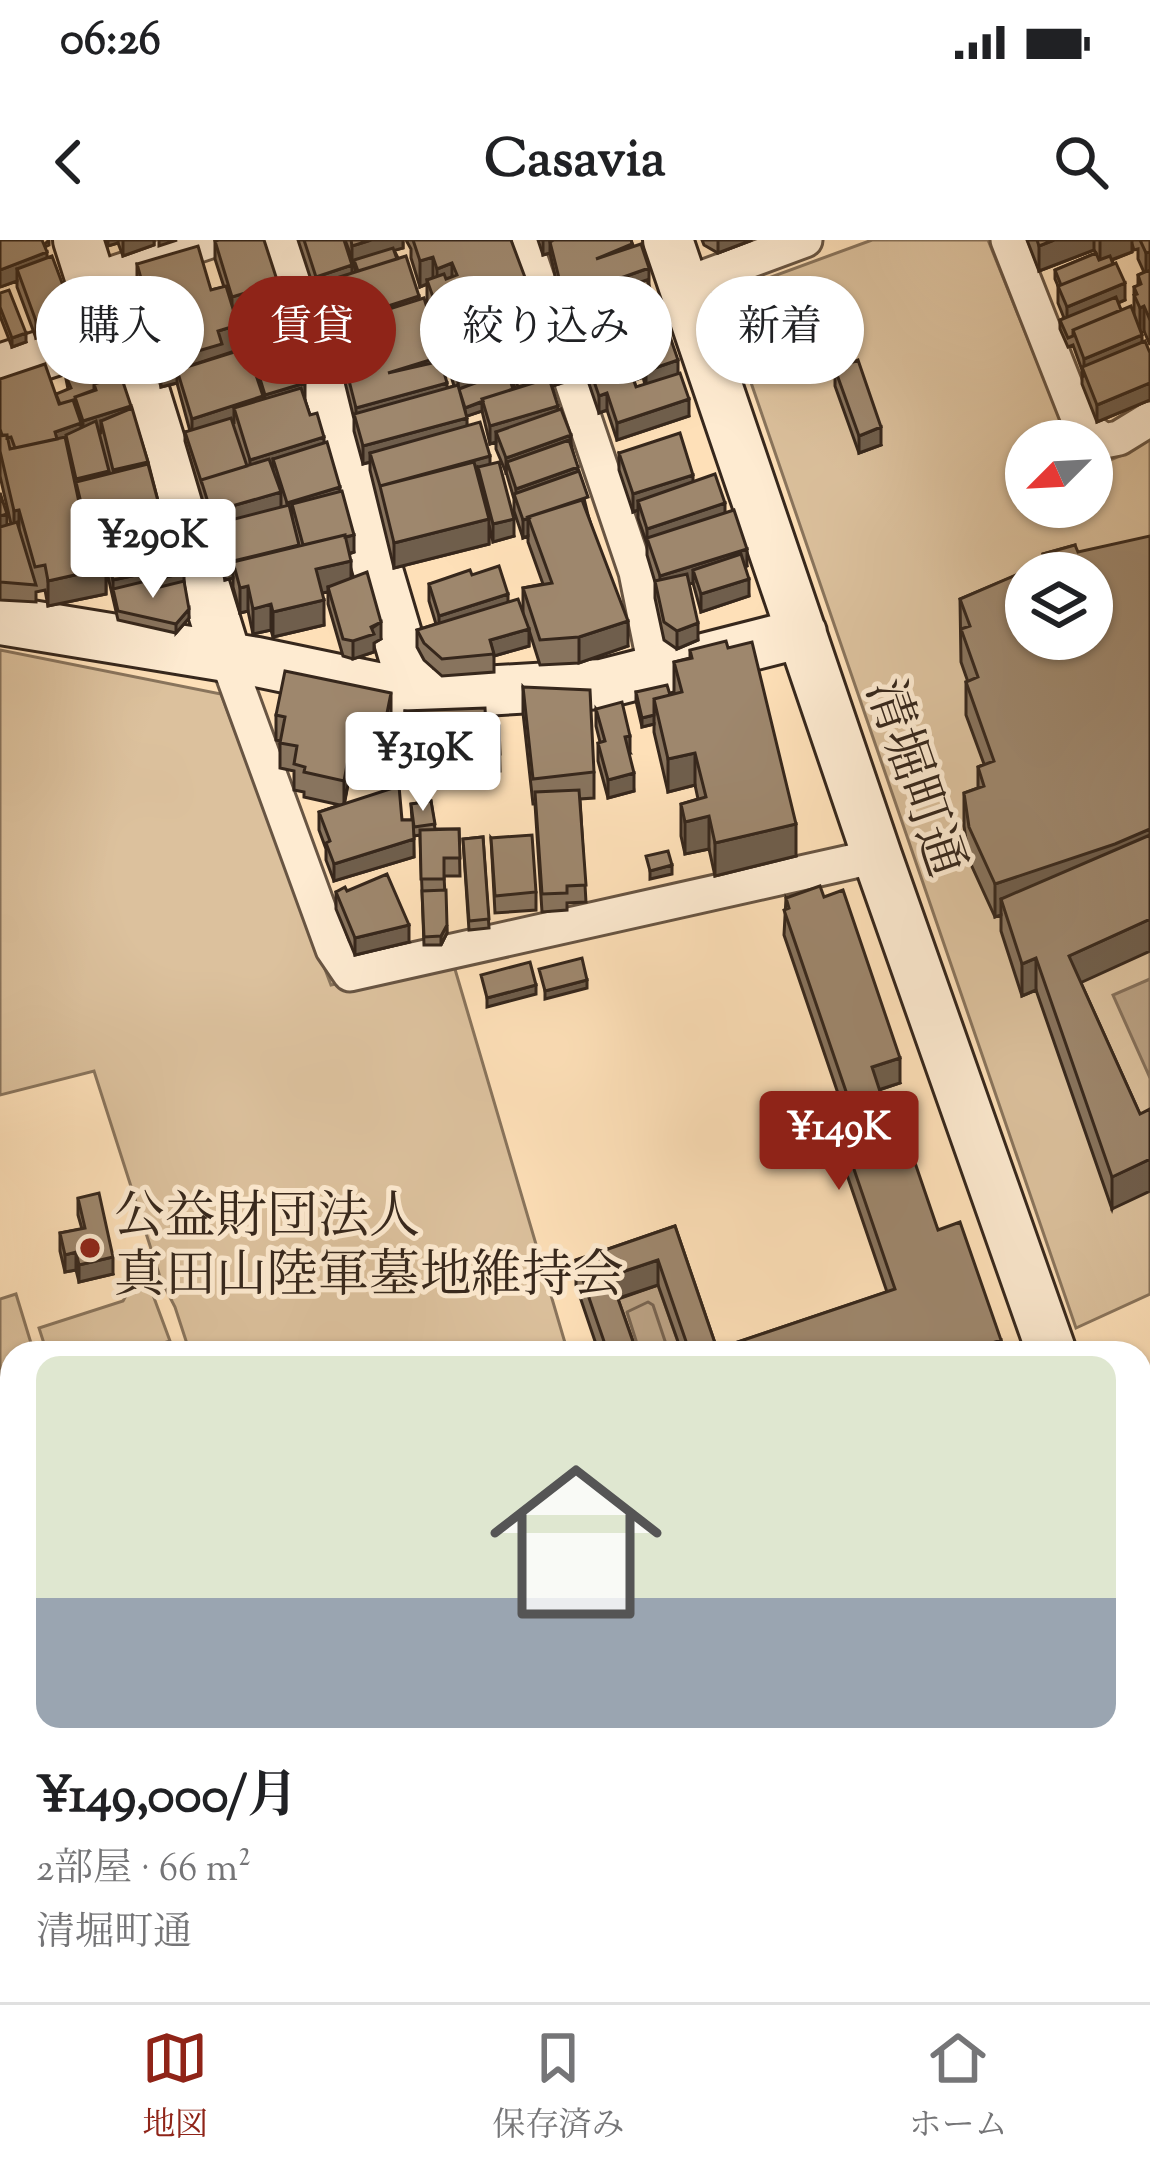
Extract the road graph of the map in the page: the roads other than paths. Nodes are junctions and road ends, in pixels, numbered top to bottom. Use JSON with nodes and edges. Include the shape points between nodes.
{"nodes":[{"id":1,"x":213,"y":240,"type":"edge"},
{"id":2,"x":280,"y":240,"type":"edge"},
{"id":3,"x":524,"y":240,"type":"edge"},
{"id":4,"x":806,"y":240,"type":"edge"},
{"id":5,"x":1008,"y":240,"type":"edge"},
{"id":6,"x":85,"y":261,"type":"edge"},
{"id":7,"x":676,"y":262,"type":"edge"},
{"id":8,"x":36,"y":357,"type":"edge"},
{"id":9,"x":0,"y":369,"type":"edge"},
{"id":10,"x":142,"y":384,"type":"edge"},
{"id":11,"x":1150,"y":419,"type":"edge"},
{"id":12,"x":0,"y":620,"type":"edge"},
{"id":13,"x":802,"y":633,"type":"junction"},
{"id":14,"x":226,"y":658,"type":"junction"},
{"id":15,"x":656,"y":671,"type":"junction"},
{"id":16,"x":415,"y":695,"type":"junction"},
{"id":17,"x":877,"y":856,"type":"junction"},
{"id":18,"x":1048,"y":1341,"type":"edge"}],
"edges":[{"from":1,"to":6,"type":"street"},
{"from":2,"to":16,"type":"street"},
{"from":3,"to":15,"type":"street","via":[[636,572]]},
{"from":4,"to":7,"type":"street"},
{"from":5,"to":11,"type":"street","via":[[1080,422],[1105,441]]},
{"from":7,"to":13,"type":"street","name":"清堀町通"},
{"from":8,"to":9,"type":"street"},
{"from":10,"to":14,"type":"street"},
{"from":12,"to":14,"type":"street"},
{"from":13,"to":15,"type":"street"},
{"from":13,"to":17,"type":"street","name":"清堀町通"},
{"from":14,"to":16,"type":"street"},
{"from":14,"to":17,"type":"street","via":[[333,949],[350,974]]},
{"from":15,"to":16,"type":"street","via":[[602,684]]},
{"from":17,"to":18,"type":"street","name":"清堀町通"}]}
